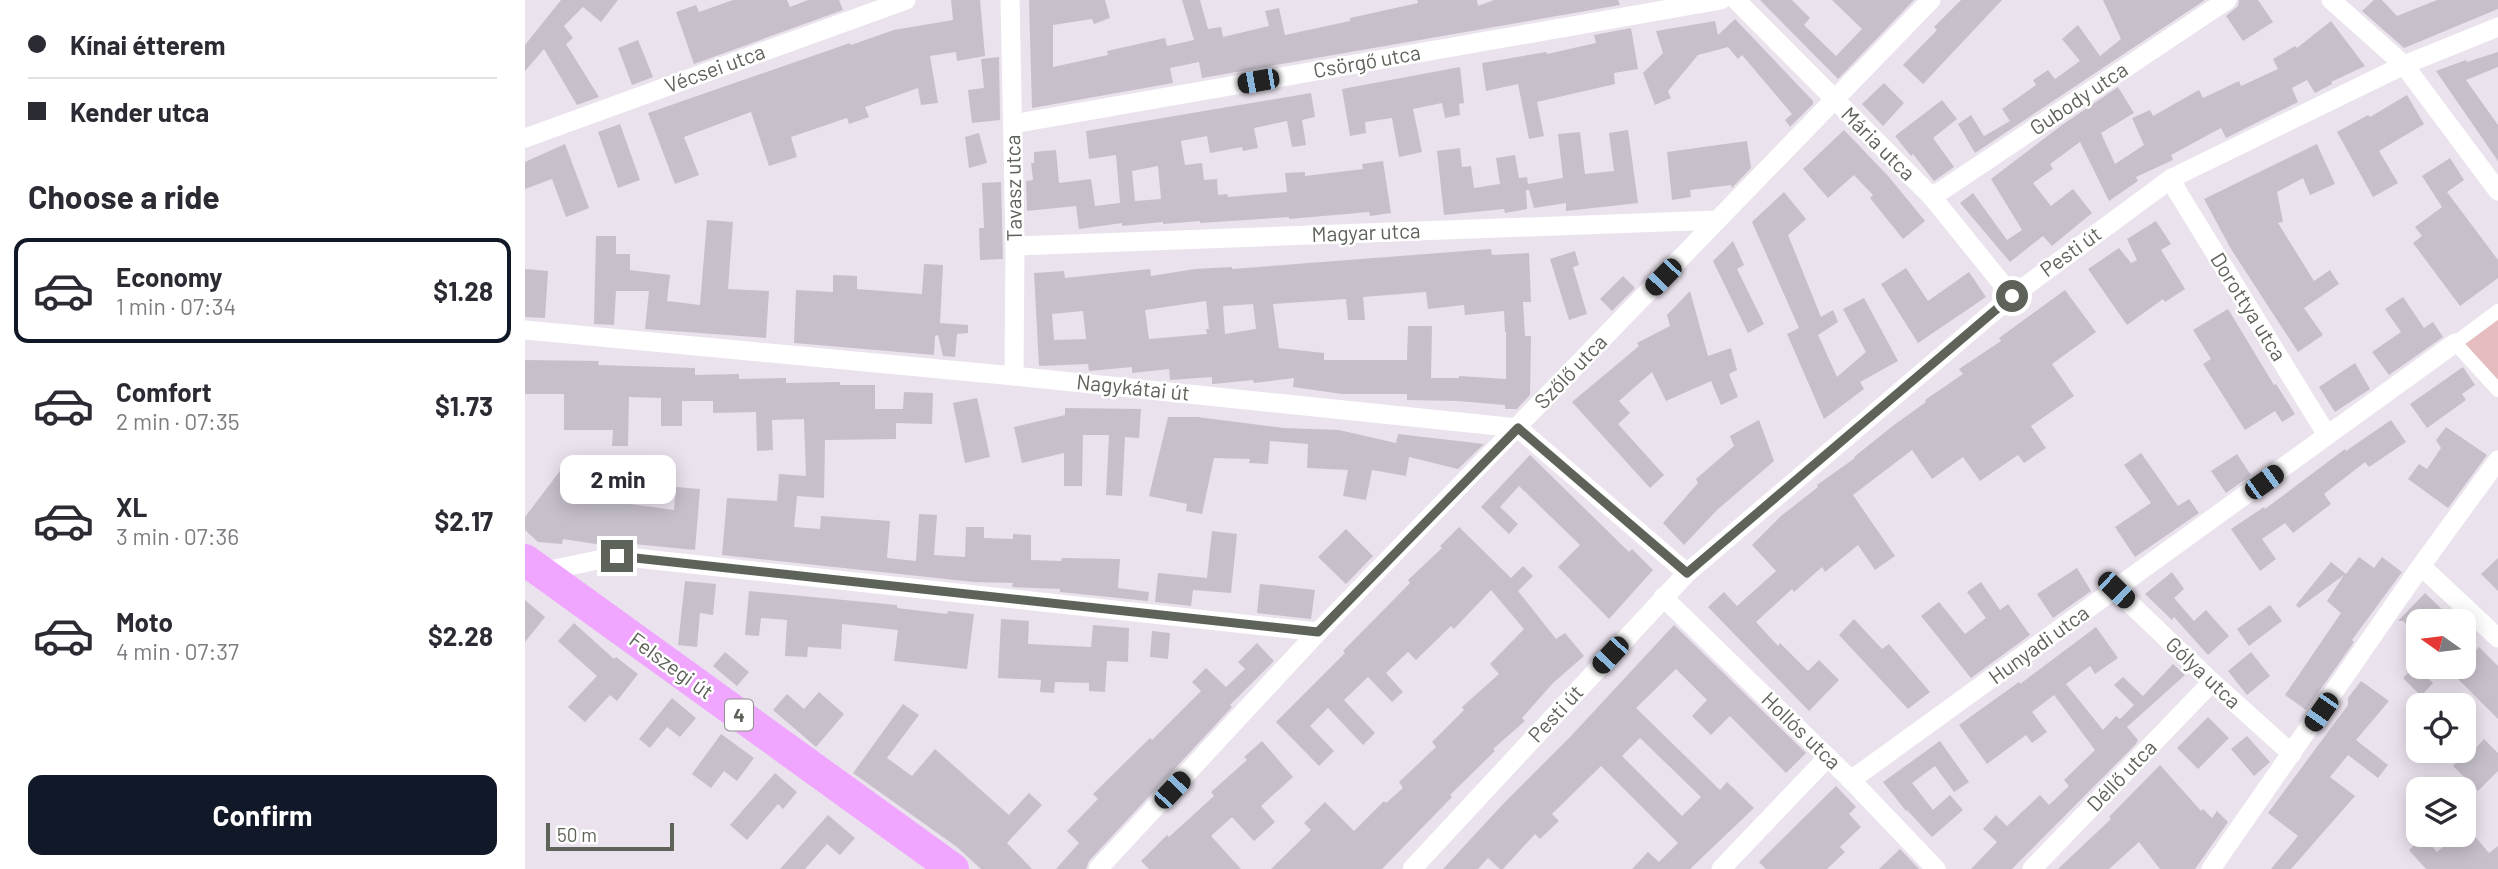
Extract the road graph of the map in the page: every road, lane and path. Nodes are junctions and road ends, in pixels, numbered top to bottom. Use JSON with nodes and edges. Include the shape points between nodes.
{"nodes":[{"id":1,"x":904,"y":0,"type":"edge"},
{"id":2,"x":1010,"y":0,"type":"edge"},
{"id":3,"x":1721,"y":0,"type":"edge"},
{"id":4,"x":1736,"y":0,"type":"edge"},
{"id":5,"x":1931,"y":0,"type":"edge"},
{"id":6,"x":2227,"y":0,"type":"edge"},
{"id":7,"x":2331,"y":0,"type":"edge"},
{"id":8,"x":2498,"y":27,"type":"edge"},
{"id":9,"x":2404,"y":65,"type":"junction"},
{"id":10,"x":1835,"y":101,"type":"junction"},
{"id":11,"x":1013,"y":124,"type":"junction"},
{"id":12,"x":525,"y":138,"type":"edge"},
{"id":13,"x":2172,"y":178,"type":"junction"},
{"id":14,"x":2498,"y":191,"type":"edge"},
{"id":15,"x":1932,"y":197,"type":"junction"},
{"id":16,"x":1717,"y":220,"type":"junction"},
{"id":17,"x":1015,"y":246,"type":"junction"},
{"id":18,"x":2012,"y":296,"type":"junction"},
{"id":19,"x":2498,"y":311,"type":"edge"},
{"id":20,"x":525,"y":330,"type":"edge"},
{"id":21,"x":2455,"y":343,"type":"junction"},
{"id":22,"x":1014,"y":376,"type":"junction"},
{"id":23,"x":2498,"y":390,"type":"edge"},
{"id":24,"x":1518,"y":428,"type":"junction"},
{"id":25,"x":2327,"y":435,"type":"junction"},
{"id":26,"x":2498,"y":460,"type":"edge"},
{"id":27,"x":532,"y":566,"type":"edge"},
{"id":28,"x":2421,"y":566,"type":"junction"},
{"id":29,"x":1687,"y":573,"type":"junction"},
{"id":30,"x":2116,"y":590,"type":"junction"},
{"id":31,"x":1663,"y":597,"type":"junction"},
{"id":32,"x":1318,"y":632,"type":"junction"},
{"id":33,"x":2498,"y":638,"type":"edge"},
{"id":34,"x":2212,"y":682,"type":"junction"},
{"id":35,"x":2292,"y":754,"type":"junction"},
{"id":36,"x":1828,"y":757,"type":"junction"},
{"id":37,"x":1851,"y":780,"type":"junction"},
{"id":38,"x":953,"y":869,"type":"edge"},
{"id":39,"x":1098,"y":869,"type":"edge"},
{"id":40,"x":1412,"y":869,"type":"edge"},
{"id":41,"x":1721,"y":869,"type":"edge"},
{"id":42,"x":1935,"y":869,"type":"edge"},
{"id":43,"x":2032,"y":869,"type":"edge"},
{"id":44,"x":2211,"y":869,"type":"edge"}],
"edges":[{"from":1,"to":12,"type":"street","name":"Vécsei utca"},
{"from":2,"to":11,"type":"street","name":"Tavasz utca"},
{"from":3,"to":11,"type":"street","name":"Csörgő utca"},
{"from":4,"to":10,"type":"street","name":"Mária utca"},
{"from":5,"to":10,"type":"street","name":"Szőlő utca"},
{"from":6,"to":15,"type":"street","name":"Gubody utca"},
{"from":7,"to":9,"type":"street"},
{"from":8,"to":9,"type":"street","name":"Pesti út"},
{"from":9,"to":13,"type":"street","name":"Pesti út"},
{"from":9,"to":14,"type":"street"},
{"from":10,"to":15,"type":"street","name":"Mária utca"},
{"from":10,"to":16,"type":"street","name":"Szőlő utca"},
{"from":11,"to":17,"type":"street","name":"Tavasz utca"},
{"from":13,"to":18,"type":"street","name":"Pesti út"},
{"from":13,"to":25,"type":"street","name":"Dorottya utca"},
{"from":15,"to":18,"type":"street","name":"Mária utca"},
{"from":16,"to":17,"type":"street","name":"Magyar utca"},
{"from":16,"to":24,"type":"street","name":"Szőlő utca"},
{"from":17,"to":22,"type":"street","name":"Tavasz utca"},
{"from":18,"to":29,"type":"street","name":"Pesti út"},
{"from":19,"to":21,"type":"street","name":"Hunyadi utca"},
{"from":20,"to":22,"type":"street","name":"Nagykátai út"},
{"from":21,"to":23,"type":"street"},
{"from":21,"to":25,"type":"street","name":"Hunyadi utca"},
{"from":22,"to":24,"type":"street","name":"Nagykátai út"},
{"from":24,"to":29,"type":"street"},
{"from":24,"to":32,"type":"street","name":"Szőlő utca"},
{"from":25,"to":30,"type":"street","name":"Hunyadi utca"},
{"from":26,"to":28,"type":"street"},
{"from":27,"to":32,"type":"street","via":[[617,556]]},
{"from":27,"to":38,"type":"main road","name":"Felszegi út","number":"4"},
{"from":28,"to":33,"type":"street"},
{"from":28,"to":35,"type":"street"},
{"from":29,"to":31,"type":"street","name":"Pesti út"},
{"from":30,"to":34,"type":"street","name":"Gólya utca"},
{"from":30,"to":37,"type":"street","name":"Hunyadi utca"},
{"from":31,"to":36,"type":"street","name":"Hollós utca"},
{"from":31,"to":40,"type":"street","name":"Pesti út"},
{"from":32,"to":39,"type":"street","name":"Szőlő utca"},
{"from":34,"to":35,"type":"street","name":"Gólya utca"},
{"from":34,"to":43,"type":"street","name":"Déllő utca"},
{"from":35,"to":44,"type":"street"},
{"from":36,"to":37,"type":"street","name":"Hollós utca"},
{"from":36,"to":41,"type":"street"},
{"from":37,"to":42,"type":"street","name":"Hollós utca"}]}
